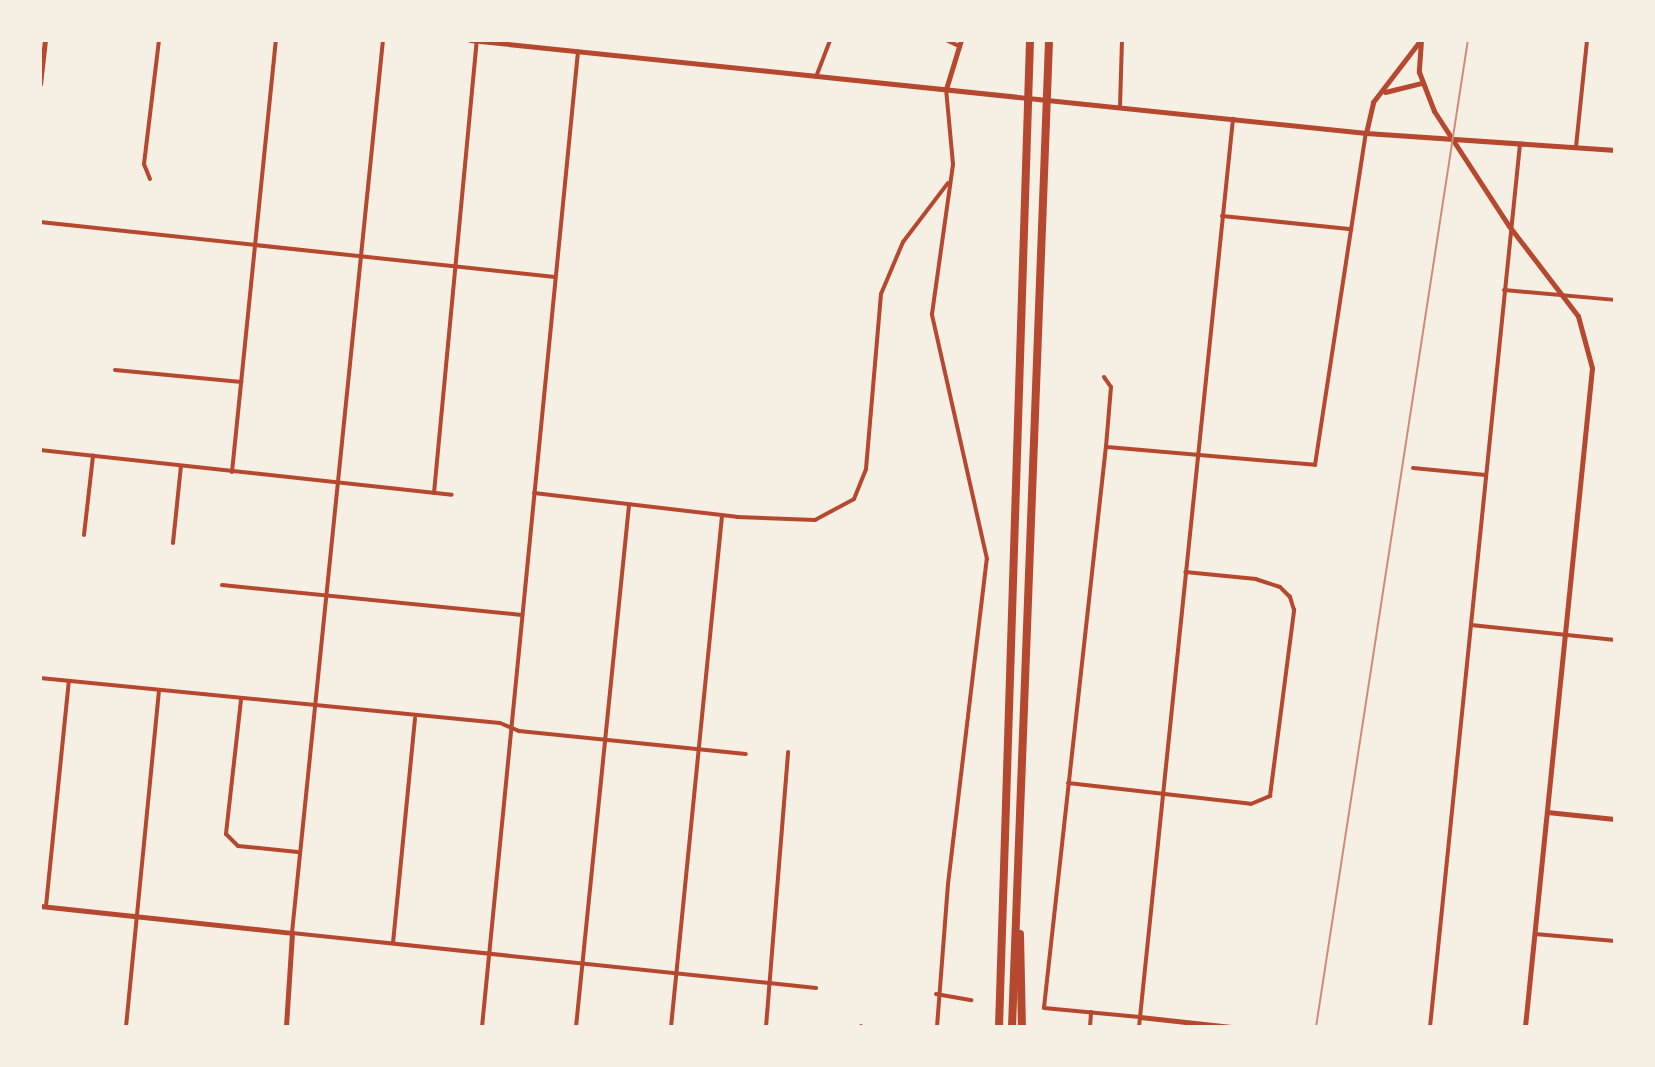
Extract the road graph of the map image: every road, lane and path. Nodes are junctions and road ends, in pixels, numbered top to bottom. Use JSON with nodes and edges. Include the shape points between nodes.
{"nodes":[{"id":1,"x":45,"y":40,"type":"edge"},
{"id":2,"x":159,"y":40,"type":"edge"},
{"id":3,"x":276,"y":40,"type":"edge"},
{"id":4,"x":383,"y":40,"type":"edge"},
{"id":5,"x":470,"y":40,"type":"edge"},
{"id":6,"x":830,"y":40,"type":"edge"},
{"id":7,"x":946,"y":40,"type":"edge"},
{"id":8,"x":1030,"y":40,"type":"edge"},
{"id":9,"x":1049,"y":40,"type":"edge"},
{"id":10,"x":1122,"y":40,"type":"edge"},
{"id":11,"x":1420,"y":40,"type":"edge"},
{"id":12,"x":1587,"y":40,"type":"edge"},
{"id":13,"x":477,"y":41,"type":"edge"},
{"id":14,"x":960,"y":43,"type":"edge"},
{"id":15,"x":578,"y":52,"type":"junction"},
{"id":16,"x":816,"y":77,"type":"junction"},
{"id":17,"x":1422,"y":83,"type":"junction"},
{"id":18,"x":40,"y":84,"type":"edge"},
{"id":19,"x":946,"y":89,"type":"junction"},
{"id":20,"x":1384,"y":93,"type":"junction"},
{"id":21,"x":1120,"y":107,"type":"junction"},
{"id":22,"x":1233,"y":119,"type":"junction"},
{"id":23,"x":1366,"y":133,"type":"junction"},
{"id":24,"x":1453,"y":139,"type":"junction"},
{"id":25,"x":1520,"y":144,"type":"junction"},
{"id":26,"x":1576,"y":147,"type":"junction"},
{"id":27,"x":1615,"y":150,"type":"edge"},
{"id":28,"x":150,"y":179,"type":"dead end"},
{"id":29,"x":950,"y":181,"type":"junction"},
{"id":30,"x":1222,"y":216,"type":"junction"},
{"id":31,"x":40,"y":222,"type":"edge"},
{"id":32,"x":1509,"y":226,"type":"junction"},
{"id":33,"x":1351,"y":229,"type":"junction"},
{"id":34,"x":255,"y":245,"type":"junction"},
{"id":35,"x":362,"y":257,"type":"junction"},
{"id":36,"x":455,"y":267,"type":"junction"},
{"id":37,"x":555,"y":277,"type":"junction"},
{"id":38,"x":1504,"y":290,"type":"junction"},
{"id":39,"x":1563,"y":293,"type":"junction"},
{"id":40,"x":1615,"y":300,"type":"edge"},
{"id":41,"x":115,"y":370,"type":"dead end"},
{"id":42,"x":1104,"y":377,"type":"dead end"},
{"id":43,"x":241,"y":382,"type":"junction"},
{"id":44,"x":1106,"y":446,"type":"junction"},
{"id":45,"x":40,"y":450,"type":"edge"},
{"id":46,"x":93,"y":456,"type":"junction"},
{"id":47,"x":1198,"y":456,"type":"junction"},
{"id":48,"x":181,"y":466,"type":"junction"},
{"id":49,"x":1413,"y":468,"type":"dead end"},
{"id":50,"x":232,"y":472,"type":"junction"},
{"id":51,"x":1486,"y":475,"type":"junction"},
{"id":52,"x":339,"y":483,"type":"junction"},
{"id":53,"x":434,"y":493,"type":"junction"},
{"id":54,"x":534,"y":493,"type":"junction"},
{"id":55,"x":452,"y":495,"type":"dead end"},
{"id":56,"x":629,"y":505,"type":"junction"},
{"id":57,"x":722,"y":516,"type":"junction"},
{"id":58,"x":84,"y":535,"type":"dead end"},
{"id":59,"x":173,"y":543,"type":"dead end"},
{"id":60,"x":1184,"y":572,"type":"junction"},
{"id":61,"x":222,"y":585,"type":"dead end"},
{"id":62,"x":328,"y":595,"type":"junction"},
{"id":63,"x":522,"y":615,"type":"junction"},
{"id":64,"x":1471,"y":625,"type":"junction"},
{"id":65,"x":1564,"y":636,"type":"junction"},
{"id":66,"x":1615,"y":640,"type":"edge"},
{"id":67,"x":40,"y":678,"type":"edge"},
{"id":68,"x":69,"y":681,"type":"junction"},
{"id":69,"x":159,"y":692,"type":"junction"},
{"id":70,"x":241,"y":700,"type":"junction"},
{"id":71,"x":317,"y":708,"type":"junction"},
{"id":72,"x":415,"y":718,"type":"junction"},
{"id":73,"x":510,"y":727,"type":"junction"},
{"id":74,"x":605,"y":739,"type":"junction"},
{"id":75,"x":697,"y":750,"type":"junction"},
{"id":76,"x":788,"y":752,"type":"dead end"},
{"id":77,"x":746,"y":754,"type":"dead end"},
{"id":78,"x":1068,"y":783,"type":"junction"},
{"id":79,"x":1164,"y":793,"type":"junction"},
{"id":80,"x":1547,"y":812,"type":"junction"},
{"id":81,"x":1615,"y":819,"type":"edge"},
{"id":82,"x":1019,"y":849,"type":"junction"},
{"id":83,"x":298,"y":852,"type":"junction"},
{"id":84,"x":43,"y":906,"type":"edge"},
{"id":85,"x":137,"y":917,"type":"junction"},
{"id":86,"x":292,"y":933,"type":"junction"},
{"id":87,"x":1535,"y":934,"type":"junction"},
{"id":88,"x":1615,"y":941,"type":"edge"},
{"id":89,"x":393,"y":944,"type":"junction"},
{"id":90,"x":489,"y":954,"type":"junction"},
{"id":91,"x":582,"y":964,"type":"junction"},
{"id":92,"x":676,"y":972,"type":"junction"},
{"id":93,"x":770,"y":981,"type":"junction"},
{"id":94,"x":816,"y":988,"type":"dead end"},
{"id":95,"x":936,"y":994,"type":"junction"},
{"id":96,"x":971,"y":1000,"type":"dead end"},
{"id":97,"x":1091,"y":1012,"type":"junction"},
{"id":98,"x":1140,"y":1017,"type":"junction"},
{"id":99,"x":126,"y":1027,"type":"edge"},
{"id":100,"x":286,"y":1027,"type":"edge"},
{"id":101,"x":482,"y":1027,"type":"edge"},
{"id":102,"x":576,"y":1027,"type":"edge"},
{"id":103,"x":671,"y":1027,"type":"edge"},
{"id":104,"x":766,"y":1027,"type":"edge"},
{"id":105,"x":937,"y":1027,"type":"edge"},
{"id":106,"x":999,"y":1027,"type":"edge"},
{"id":107,"x":1012,"y":1027,"type":"edge"},
{"id":108,"x":1022,"y":1027,"type":"edge"},
{"id":109,"x":1090,"y":1027,"type":"edge"},
{"id":110,"x":1139,"y":1027,"type":"edge"},
{"id":111,"x":1228,"y":1027,"type":"edge"},
{"id":112,"x":1430,"y":1027,"type":"edge"},
{"id":113,"x":1525,"y":1027,"type":"edge"}],
"edges":[{"from":1,"to":18,"type":"street"},
{"from":2,"to":28,"type":"street","via":[[144,164]]},
{"from":3,"to":34,"type":"street"},
{"from":4,"to":35,"type":"street"},
{"from":5,"to":13,"type":"street"},
{"from":6,"to":16,"type":"street"},
{"from":7,"to":14,"type":"street"},
{"from":8,"to":106,"type":"highway"},
{"from":9,"to":82,"type":"highway"},
{"from":10,"to":21,"type":"street"},
{"from":11,"to":17,"type":"street"},
{"from":11,"to":20,"type":"street"},
{"from":12,"to":26,"type":"street"},
{"from":13,"to":15,"type":"street"},
{"from":13,"to":36,"type":"street"},
{"from":14,"to":19,"type":"street"},
{"from":15,"to":16,"type":"street"},
{"from":15,"to":37,"type":"street"},
{"from":16,"to":19,"type":"street"},
{"from":17,"to":20,"type":"street"},
{"from":17,"to":24,"type":"street"},
{"from":19,"to":21,"type":"street"},
{"from":19,"to":29,"type":"street"},
{"from":20,"to":23,"type":"street","via":[[1373,102]]},
{"from":21,"to":22,"type":"street"},
{"from":22,"to":23,"type":"street"},
{"from":22,"to":30,"type":"street"},
{"from":23,"to":24,"type":"street"},
{"from":23,"to":33,"type":"street"},
{"from":24,"to":25,"type":"street"},
{"from":24,"to":32,"type":"street"},
{"from":25,"to":26,"type":"street"},
{"from":25,"to":32,"type":"street"},
{"from":26,"to":27,"type":"street"},
{"from":29,"to":57,"type":"street","via":[[903,242],[881,294],[866,469],[854,499],[815,520]]},
{"from":29,"to":95,"type":"street","via":[[932,314],[987,559]]},
{"from":30,"to":33,"type":"street"},
{"from":30,"to":47,"type":"street"},
{"from":31,"to":34,"type":"street"},
{"from":32,"to":38,"type":"street"},
{"from":32,"to":39,"type":"street"},
{"from":33,"to":47,"type":"street","via":[[1315,465]]},
{"from":34,"to":35,"type":"street"},
{"from":34,"to":43,"type":"street"},
{"from":35,"to":36,"type":"street"},
{"from":35,"to":52,"type":"street"},
{"from":36,"to":37,"type":"street"},
{"from":36,"to":53,"type":"street"},
{"from":37,"to":54,"type":"street"},
{"from":38,"to":39,"type":"street"},
{"from":38,"to":51,"type":"street"},
{"from":39,"to":40,"type":"street"},
{"from":39,"to":65,"type":"street","via":[[1587,339],[1592,368]]},
{"from":41,"to":43,"type":"street"},
{"from":42,"to":44,"type":"street","via":[[1111,387]]},
{"from":43,"to":50,"type":"street"},
{"from":44,"to":47,"type":"street"},
{"from":44,"to":78,"type":"street"},
{"from":45,"to":46,"type":"street"},
{"from":46,"to":48,"type":"street"},
{"from":46,"to":58,"type":"street"},
{"from":47,"to":60,"type":"street"},
{"from":48,"to":50,"type":"street"},
{"from":48,"to":59,"type":"street"},
{"from":49,"to":51,"type":"street"},
{"from":50,"to":52,"type":"street"},
{"from":51,"to":64,"type":"street"},
{"from":52,"to":53,"type":"street"},
{"from":52,"to":62,"type":"street"},
{"from":53,"to":55,"type":"street"},
{"from":54,"to":56,"type":"street"},
{"from":54,"to":63,"type":"street"},
{"from":56,"to":57,"type":"street"},
{"from":56,"to":74,"type":"street"},
{"from":57,"to":75,"type":"street"},
{"from":60,"to":79,"type":"street"},
{"from":60,"to":79,"type":"street","via":[[1265,581],[1290,597],[1294,610],[1275,787],[1261,802]]},
{"from":61,"to":62,"type":"street"},
{"from":62,"to":63,"type":"street"},
{"from":62,"to":71,"type":"street"},
{"from":63,"to":73,"type":"street"},
{"from":64,"to":65,"type":"street"},
{"from":64,"to":112,"type":"street"},
{"from":65,"to":66,"type":"street"},
{"from":65,"to":80,"type":"street"},
{"from":67,"to":68,"type":"street"},
{"from":68,"to":69,"type":"street"},
{"from":68,"to":84,"type":"street"},
{"from":69,"to":70,"type":"street"},
{"from":69,"to":85,"type":"street"},
{"from":70,"to":71,"type":"street"},
{"from":70,"to":83,"type":"street","via":[[226,834],[238,846]]},
{"from":71,"to":72,"type":"street"},
{"from":71,"to":83,"type":"street"},
{"from":72,"to":73,"type":"street"},
{"from":72,"to":89,"type":"street"},
{"from":73,"to":74,"type":"street"},
{"from":73,"to":90,"type":"street"},
{"from":74,"to":75,"type":"street"},
{"from":74,"to":91,"type":"street"},
{"from":75,"to":77,"type":"street"},
{"from":75,"to":92,"type":"street"},
{"from":76,"to":93,"type":"street"},
{"from":78,"to":79,"type":"street"},
{"from":78,"to":97,"type":"street","via":[[1044,1008]]},
{"from":79,"to":98,"type":"street"},
{"from":80,"to":81,"type":"street"},
{"from":80,"to":87,"type":"street"},
{"from":82,"to":107,"type":"highway"},
{"from":82,"to":108,"type":"highway"},
{"from":83,"to":86,"type":"street"},
{"from":84,"to":85,"type":"street"},
{"from":85,"to":86,"type":"street"},
{"from":85,"to":99,"type":"street"},
{"from":86,"to":89,"type":"street"},
{"from":86,"to":100,"type":"street"},
{"from":87,"to":88,"type":"street"},
{"from":87,"to":113,"type":"street"},
{"from":89,"to":90,"type":"street"},
{"from":90,"to":91,"type":"street"},
{"from":90,"to":101,"type":"street"},
{"from":91,"to":92,"type":"street"},
{"from":91,"to":102,"type":"street"},
{"from":92,"to":93,"type":"street"},
{"from":92,"to":103,"type":"street"},
{"from":93,"to":94,"type":"street"},
{"from":93,"to":104,"type":"street"},
{"from":95,"to":96,"type":"street"},
{"from":95,"to":105,"type":"street"},
{"from":97,"to":98,"type":"street"},
{"from":97,"to":109,"type":"street"},
{"from":98,"to":110,"type":"street"},
{"from":98,"to":111,"type":"street"}]}
